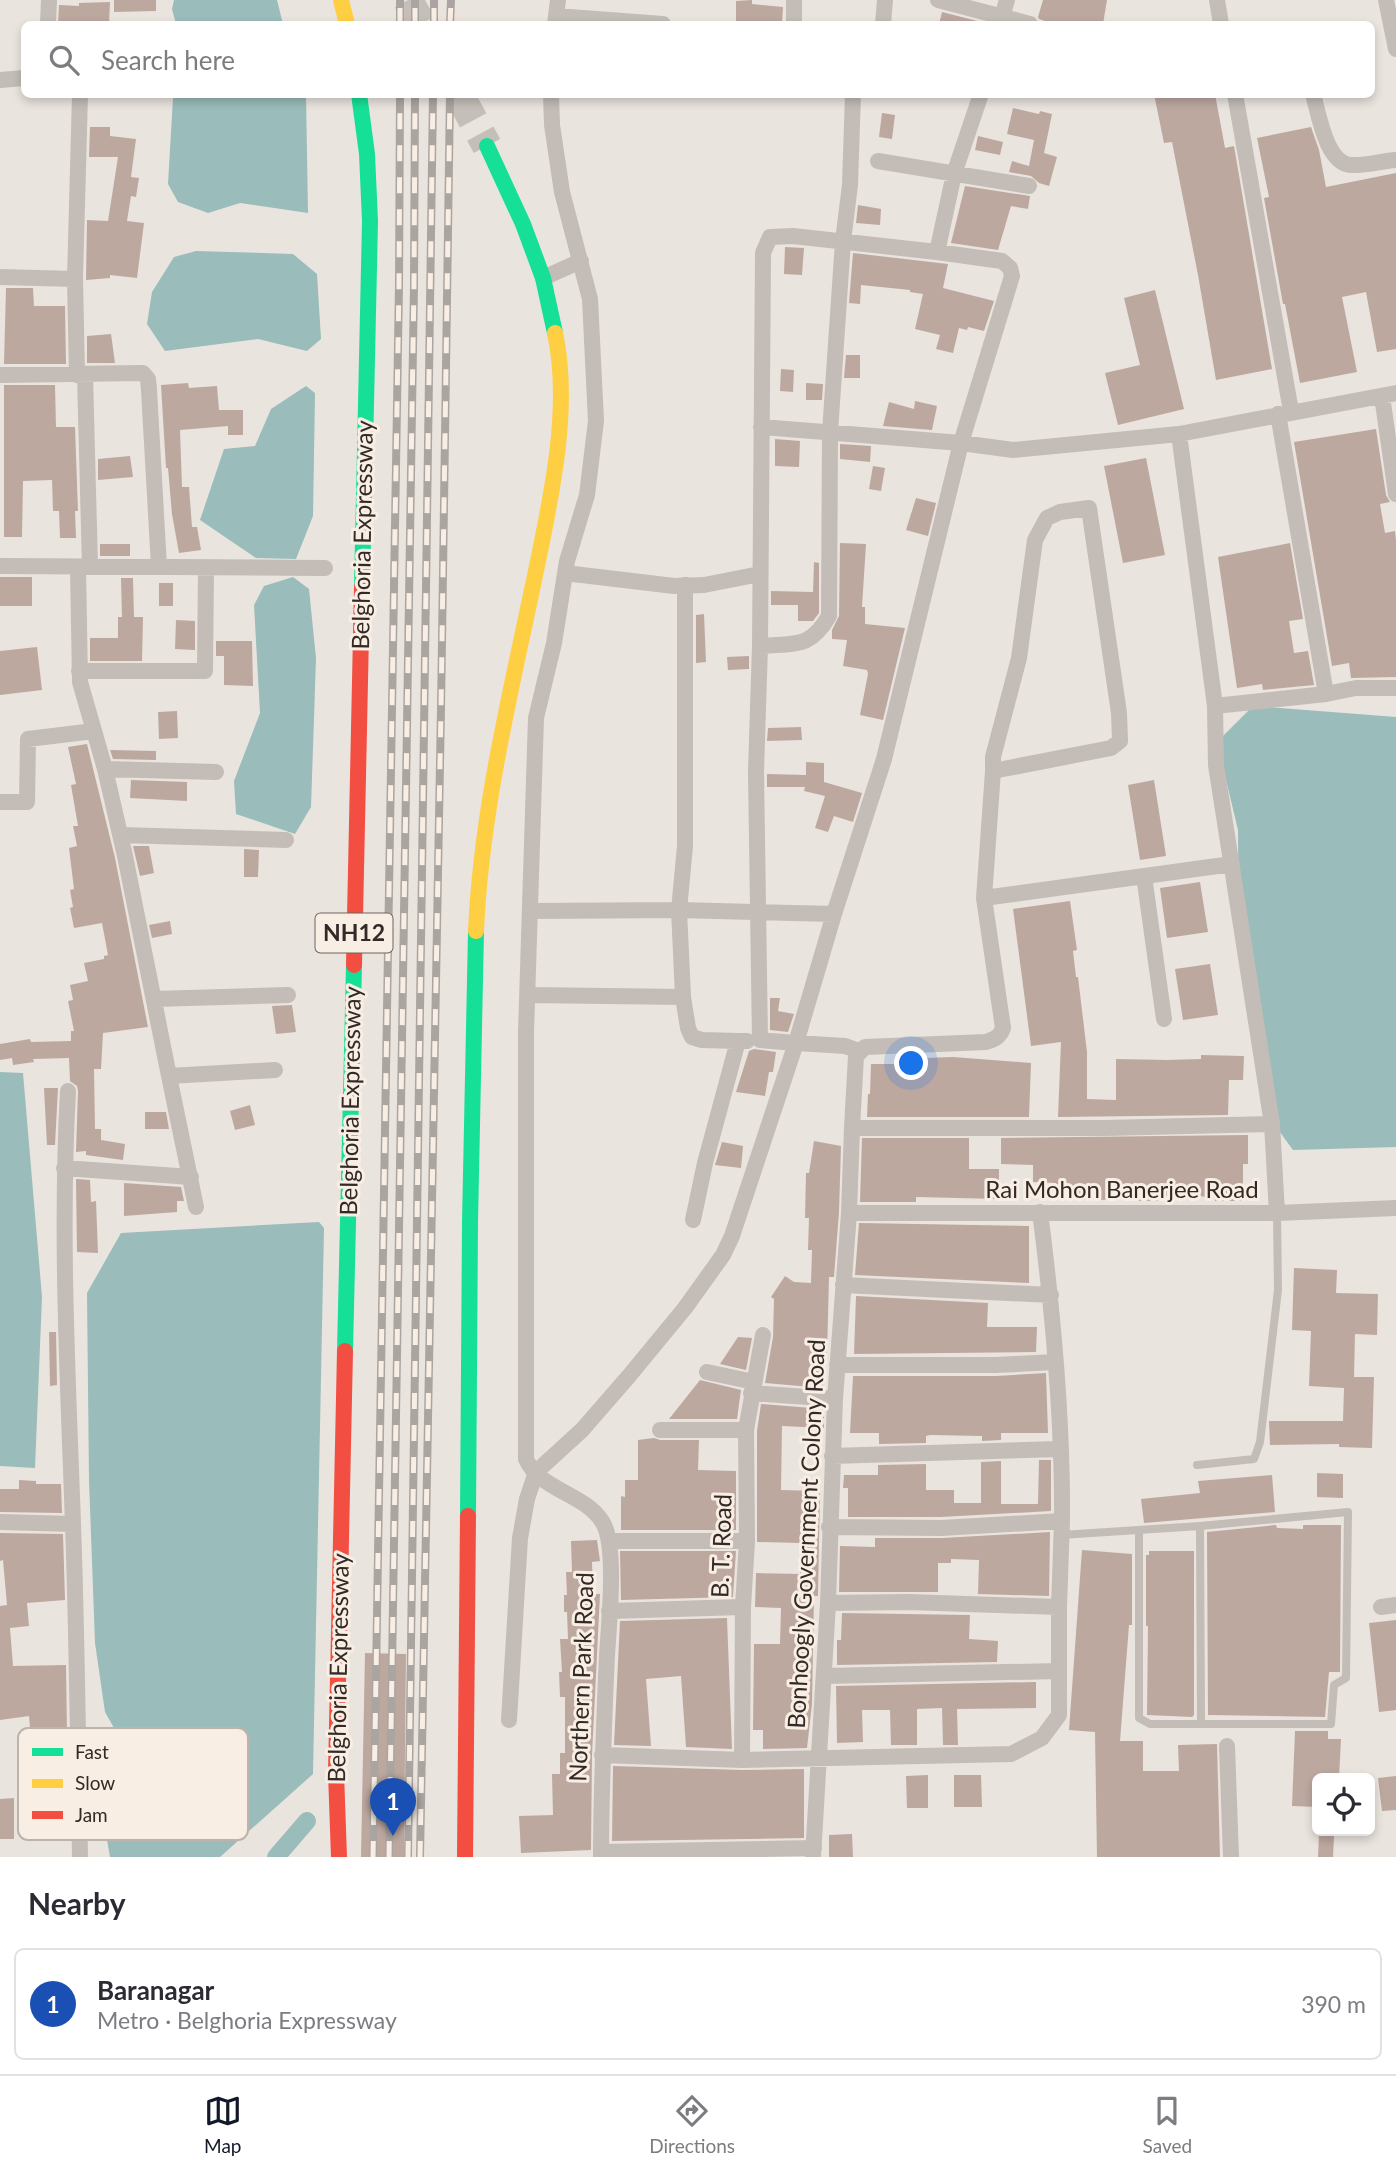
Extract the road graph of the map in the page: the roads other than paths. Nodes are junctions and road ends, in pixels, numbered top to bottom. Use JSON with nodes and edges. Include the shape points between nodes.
{"nodes":[{"id":1,"x":49,"y":0,"type":"edge"},
{"id":2,"x":341,"y":0,"type":"edge"},
{"id":3,"x":793,"y":0,"type":"edge"},
{"id":4,"x":885,"y":0,"type":"edge"},
{"id":5,"x":938,"y":0,"type":"edge"},
{"id":6,"x":1007,"y":0,"type":"edge"},
{"id":7,"x":1217,"y":0,"type":"edge"},
{"id":8,"x":1386,"y":0,"type":"edge"},
{"id":9,"x":556,"y":14,"type":"edge"},
{"id":10,"x":48,"y":21,"type":"edge"},
{"id":11,"x":345,"y":21,"type":"edge"},
{"id":12,"x":631,"y":21,"type":"edge"},
{"id":13,"x":794,"y":21,"type":"edge"},
{"id":14,"x":883,"y":21,"type":"edge"},
{"id":15,"x":1001,"y":21,"type":"edge"},
{"id":16,"x":1220,"y":21,"type":"edge"},
{"id":17,"x":1396,"y":49,"type":"edge"},
{"id":18,"x":21,"y":78,"type":"edge"},
{"id":19,"x":0,"y":80,"type":"edge"},
{"id":20,"x":80,"y":98,"type":"edge"},
{"id":21,"x":360,"y":98,"type":"edge"},
{"id":22,"x":551,"y":98,"type":"edge"},
{"id":23,"x":853,"y":98,"type":"edge"},
{"id":24,"x":974,"y":98,"type":"edge"},
{"id":25,"x":1236,"y":98,"type":"edge"},
{"id":26,"x":1314,"y":98,"type":"edge"},
{"id":27,"x":487,"y":146,"type":"tunnel mouth"},
{"id":28,"x":1396,"y":160,"type":"edge"},
{"id":29,"x":878,"y":161,"type":"dead end"},
{"id":30,"x":954,"y":174,"type":"junction"},
{"id":31,"x":1029,"y":187,"type":"dead end"},
{"id":32,"x":843,"y":241,"type":"junction"},
{"id":33,"x":937,"y":253,"type":"junction"},
{"id":34,"x":581,"y":261,"type":"junction"},
{"id":35,"x":0,"y":277,"type":"edge"},
{"id":36,"x":543,"y":278,"type":"junction"},
{"id":37,"x":75,"y":279,"type":"junction"},
{"id":38,"x":0,"y":375,"type":"edge"},
{"id":39,"x":81,"y":375,"type":"junction"},
{"id":40,"x":1389,"y":395,"type":"edge"},
{"id":41,"x":1285,"y":413,"type":"junction"},
{"id":42,"x":761,"y":427,"type":"junction"},
{"id":43,"x":830,"y":432,"type":"junction"},
{"id":44,"x":1179,"y":434,"type":"junction"},
{"id":45,"x":969,"y":444,"type":"junction"},
{"id":46,"x":1396,"y":494,"type":"edge"},
{"id":47,"x":0,"y":566,"type":"edge"},
{"id":48,"x":84,"y":567,"type":"junction"},
{"id":49,"x":159,"y":567,"type":"junction"},
{"id":50,"x":206,"y":567,"type":"junction"},
{"id":51,"x":325,"y":568,"type":"dead end"},
{"id":52,"x":565,"y":573,"type":"junction"},
{"id":53,"x":760,"y":575,"type":"junction"},
{"id":54,"x":685,"y":585,"type":"junction"},
{"id":55,"x":760,"y":646,"type":"junction"},
{"id":56,"x":79,"y":671,"type":"junction"},
{"id":57,"x":1396,"y":688,"type":"edge"},
{"id":58,"x":1326,"y":694,"type":"junction"},
{"id":59,"x":1215,"y":706,"type":"junction"},
{"id":60,"x":94,"y":731,"type":"junction"},
{"id":61,"x":105,"y":769,"type":"junction"},
{"id":62,"x":993,"y":771,"type":"junction"},
{"id":63,"x":216,"y":772,"type":"dead end"},
{"id":64,"x":0,"y":802,"type":"edge"},
{"id":65,"x":120,"y":835,"type":"junction"},
{"id":66,"x":286,"y":840,"type":"dead end"},
{"id":67,"x":1232,"y":864,"type":"junction"},
{"id":68,"x":1144,"y":876,"type":"junction"},
{"id":69,"x":984,"y":898,"type":"junction"},
{"id":70,"x":679,"y":910,"type":"junction"},
{"id":71,"x":531,"y":911,"type":"junction"},
{"id":72,"x":757,"y":912,"type":"junction"},
{"id":73,"x":834,"y":914,"type":"junction"},
{"id":74,"x":288,"y":995,"type":"dead end"},
{"id":75,"x":528,"y":995,"type":"junction"},
{"id":76,"x":683,"y":997,"type":"junction"},
{"id":77,"x":155,"y":999,"type":"junction"},
{"id":78,"x":1164,"y":1019,"type":"dead end"},
{"id":79,"x":760,"y":1040,"type":"junction"},
{"id":80,"x":738,"y":1041,"type":"junction"},
{"id":81,"x":802,"y":1044,"type":"junction"},
{"id":82,"x":852,"y":1049,"type":"junction"},
{"id":83,"x":275,"y":1070,"type":"dead end"},
{"id":84,"x":169,"y":1076,"type":"junction"},
{"id":85,"x":68,"y":1090,"type":"dead end"},
{"id":86,"x":1272,"y":1124,"type":"junction"},
{"id":87,"x":852,"y":1128,"type":"junction"},
{"id":88,"x":64,"y":1168,"type":"junction"},
{"id":89,"x":191,"y":1177,"type":"junction"},
{"id":90,"x":196,"y":1207,"type":"dead end"},
{"id":91,"x":1396,"y":1208,"type":"edge"},
{"id":92,"x":1040,"y":1212,"type":"junction"},
{"id":93,"x":849,"y":1213,"type":"junction"},
{"id":94,"x":1278,"y":1213,"type":"junction"},
{"id":95,"x":693,"y":1220,"type":"dead end"},
{"id":96,"x":843,"y":1285,"type":"junction"},
{"id":97,"x":1051,"y":1295,"type":"junction"},
{"id":98,"x":763,"y":1335,"type":"dead end"},
{"id":99,"x":1055,"y":1362,"type":"junction"},
{"id":100,"x":837,"y":1365,"type":"junction"},
{"id":101,"x":707,"y":1372,"type":"dead end"},
{"id":102,"x":753,"y":1388,"type":"junction"},
{"id":103,"x":835,"y":1399,"type":"junction"},
{"id":104,"x":660,"y":1430,"type":"dead end"},
{"id":105,"x":746,"y":1430,"type":"junction"},
{"id":106,"x":1059,"y":1449,"type":"junction"},
{"id":107,"x":832,"y":1456,"type":"junction"},
{"id":108,"x":1197,"y":1465,"type":"dead end"},
{"id":109,"x":541,"y":1476,"type":"junction"},
{"id":110,"x":0,"y":1522,"type":"edge"},
{"id":111,"x":73,"y":1524,"type":"junction"},
{"id":112,"x":1200,"y":1526,"type":"junction"},
{"id":113,"x":829,"y":1527,"type":"junction"},
{"id":114,"x":1061,"y":1528,"type":"junction"},
{"id":115,"x":1139,"y":1531,"type":"junction"},
{"id":116,"x":610,"y":1541,"type":"junction"},
{"id":117,"x":747,"y":1541,"type":"junction"},
{"id":118,"x":828,"y":1603,"type":"junction"},
{"id":119,"x":743,"y":1607,"type":"junction"},
{"id":120,"x":1059,"y":1607,"type":"junction"},
{"id":121,"x":609,"y":1611,"type":"junction"},
{"id":122,"x":1059,"y":1671,"type":"junction"},
{"id":123,"x":824,"y":1676,"type":"junction"},
{"id":124,"x":509,"y":1720,"type":"dead end"},
{"id":125,"x":1201,"y":1724,"type":"junction"},
{"id":126,"x":77,"y":1728,"type":"edge"},
{"id":127,"x":1227,"y":1746,"type":"dead end"},
{"id":128,"x":602,"y":1755,"type":"junction"},
{"id":129,"x":818,"y":1758,"type":"junction"},
{"id":130,"x":742,"y":1760,"type":"junction"},
{"id":131,"x":814,"y":1852,"type":"edge"},
{"id":132,"x":601,"y":1855,"type":"edge"},
{"id":133,"x":339,"y":1857,"type":"edge"},
{"id":134,"x":465,"y":1857,"type":"edge"},
{"id":135,"x":1231,"y":1857,"type":"edge"}],
"edges":[{"from":1,"to":10,"type":"street"},
{"from":2,"to":11,"type":"highway"},
{"from":3,"to":13,"type":"street"},
{"from":4,"to":14,"type":"street"},
{"from":5,"to":15,"type":"street"},
{"from":6,"to":15,"type":"street"},
{"from":7,"to":16,"type":"street"},
{"from":8,"to":17,"type":"street"},
{"from":9,"to":12,"type":"street"},
{"from":18,"to":19,"type":"street"},
{"from":20,"to":37,"type":"street"},
{"from":21,"to":133,"type":"highway","name":"Belghoria Expressway","number":"NH12","via":[[370,221],[337,1773]]},
{"from":22,"to":34,"type":"street","via":[[562,192]]},
{"from":23,"to":32,"type":"street"},
{"from":24,"to":30,"type":"street"},
{"from":25,"to":41,"type":"street"},
{"from":26,"to":28,"type":"street","via":[[1337,161],[1350,165]]},
{"from":27,"to":36,"type":"highway"},
{"from":29,"to":30,"type":"street"},
{"from":30,"to":31,"type":"street"},
{"from":30,"to":33,"type":"street"},
{"from":32,"to":33,"type":"street"},
{"from":32,"to":42,"type":"street","via":[[770,236],[763,253]]},
{"from":32,"to":43,"type":"street"},
{"from":33,"to":45,"type":"street","via":[[1002,261],[1012,276]]},
{"from":34,"to":36,"type":"street"},
{"from":34,"to":52,"type":"street","via":[[590,299],[596,421],[587,495]]},
{"from":35,"to":37,"type":"street"},
{"from":36,"to":134,"type":"highway","via":[[559,351],[560,422],[552,492],[487,808],[476,927]]},
{"from":37,"to":39,"type":"street"},
{"from":38,"to":39,"type":"street"},
{"from":39,"to":48,"type":"street"},
{"from":39,"to":49,"type":"street","via":[[136,372],[148,379]]},
{"from":40,"to":41,"type":"street"},
{"from":40,"to":46,"type":"street"},
{"from":41,"to":44,"type":"street"},
{"from":41,"to":58,"type":"street"},
{"from":42,"to":43,"type":"street"},
{"from":42,"to":53,"type":"street"},
{"from":43,"to":45,"type":"street"},
{"from":43,"to":55,"type":"street","via":[[829,616],[820,632],[807,641]]},
{"from":44,"to":45,"type":"street","via":[[1013,450]]},
{"from":44,"to":59,"type":"street"},
{"from":45,"to":73,"type":"street","via":[[884,759]]},
{"from":47,"to":48,"type":"street"},
{"from":48,"to":49,"type":"street"},
{"from":48,"to":56,"type":"street"},
{"from":49,"to":50,"type":"street"},
{"from":50,"to":51,"type":"street"},
{"from":50,"to":56,"type":"street","via":[[205,671]]},
{"from":52,"to":54,"type":"street"},
{"from":52,"to":71,"type":"street","via":[[536,718]]},
{"from":53,"to":54,"type":"street"},
{"from":53,"to":55,"type":"street"},
{"from":54,"to":70,"type":"street","via":[[685,846]]},
{"from":55,"to":72,"type":"street"},
{"from":56,"to":60,"type":"street"},
{"from":57,"to":58,"type":"street"},
{"from":58,"to":59,"type":"street"},
{"from":59,"to":67,"type":"street","via":[[1216,765]]},
{"from":60,"to":61,"type":"street"},
{"from":60,"to":64,"type":"street","via":[[28,739],[27,802]]},
{"from":61,"to":63,"type":"street"},
{"from":61,"to":65,"type":"street"},
{"from":62,"to":62,"type":"street","via":[[1019,658],[1035,540],[1047,518],[1089,508],[1120,741],[1111,748]]},
{"from":62,"to":69,"type":"street"},
{"from":65,"to":66,"type":"street"},
{"from":65,"to":77,"type":"street"},
{"from":67,"to":68,"type":"street"},
{"from":67,"to":86,"type":"street"},
{"from":68,"to":69,"type":"street"},
{"from":68,"to":78,"type":"street"},
{"from":69,"to":82,"type":"street","via":[[1001,1035],[986,1042]]},
{"from":70,"to":71,"type":"street"},
{"from":70,"to":72,"type":"street"},
{"from":70,"to":76,"type":"street"},
{"from":71,"to":75,"type":"street"},
{"from":72,"to":73,"type":"street"},
{"from":72,"to":79,"type":"street"},
{"from":73,"to":81,"type":"street"},
{"from":74,"to":77,"type":"street"},
{"from":75,"to":76,"type":"street"},
{"from":75,"to":109,"type":"street","via":[[526,1459]]},
{"from":76,"to":80,"type":"street","via":[[692,1037]]},
{"from":77,"to":84,"type":"street"},
{"from":79,"to":80,"type":"street"},
{"from":79,"to":81,"type":"street"},
{"from":80,"to":95,"type":"street"},
{"from":81,"to":82,"type":"street"},
{"from":81,"to":109,"type":"street","via":[[723,1255],[685,1308]]},
{"from":82,"to":87,"type":"street","name":"Bonhoogly Government Colony Road","via":[[856,1056]]},
{"from":83,"to":84,"type":"street"},
{"from":84,"to":89,"type":"street"},
{"from":85,"to":88,"type":"street"},
{"from":86,"to":87,"type":"street"},
{"from":86,"to":94,"type":"street"},
{"from":87,"to":93,"type":"street","name":"Bonhoogly Government Colony Road"},
{"from":88,"to":89,"type":"street"},
{"from":88,"to":111,"type":"street"},
{"from":89,"to":90,"type":"street"},
{"from":91,"to":94,"type":"street","name":"Rai Mohon Banerjee Road"},
{"from":92,"to":93,"type":"street","name":"Rai Mohon Banerjee Road"},
{"from":92,"to":94,"type":"street","name":"Rai Mohon Banerjee Road"},
{"from":92,"to":97,"type":"street"},
{"from":93,"to":96,"type":"street","name":"Bonhoogly Government Colony Road"},
{"from":94,"to":108,"type":"lane","via":[[1278,1290],[1257,1451],[1254,1460]]},
{"from":96,"to":97,"type":"street"},
{"from":96,"to":100,"type":"street","name":"Bonhoogly Government Colony Road"},
{"from":97,"to":99,"type":"street"},
{"from":98,"to":102,"type":"street","name":"B. T. Road"},
{"from":99,"to":100,"type":"street"},
{"from":99,"to":106,"type":"street"},
{"from":100,"to":103,"type":"street","name":"Bonhoogly Government Colony Road"},
{"from":101,"to":102,"type":"street"},
{"from":102,"to":103,"type":"street"},
{"from":102,"to":105,"type":"street","name":"B. T. Road"},
{"from":103,"to":107,"type":"street","name":"Bonhoogly Government Colony Road"},
{"from":104,"to":105,"type":"street"},
{"from":105,"to":117,"type":"street","name":"B. T. Road"},
{"from":106,"to":107,"type":"street"},
{"from":106,"to":114,"type":"street"},
{"from":107,"to":113,"type":"street","name":"Bonhoogly Government Colony Road"},
{"from":109,"to":116,"type":"street","name":"Northern Park Road","via":[[597,1514]]},
{"from":109,"to":124,"type":"street","via":[[527,1499],[520,1538]]},
{"from":110,"to":111,"type":"street"},
{"from":111,"to":126,"type":"street"},
{"from":112,"to":115,"type":"lane"},
{"from":112,"to":125,"type":"lane"},
{"from":112,"to":125,"type":"lane","via":[[1348,1511],[1346,1678],[1334,1685],[1332,1724]]},
{"from":113,"to":114,"type":"street"},
{"from":113,"to":118,"type":"street","name":"Bonhoogly Government Colony Road"},
{"from":114,"to":115,"type":"lane"},
{"from":114,"to":120,"type":"street"},
{"from":115,"to":125,"type":"lane","via":[[1139,1718],[1150,1724]]},
{"from":116,"to":117,"type":"street"},
{"from":116,"to":121,"type":"street","name":"Northern Park Road"},
{"from":117,"to":119,"type":"street","name":"B. T. Road"},
{"from":118,"to":120,"type":"street"},
{"from":118,"to":123,"type":"street","name":"Bonhoogly Government Colony Road"},
{"from":119,"to":121,"type":"street"},
{"from":119,"to":130,"type":"street","name":"B. T. Road"},
{"from":120,"to":122,"type":"street"},
{"from":121,"to":128,"type":"street","name":"Northern Park Road"},
{"from":122,"to":123,"type":"street"},
{"from":122,"to":129,"type":"street","via":[[1059,1715],[1041,1738],[1011,1754]]},
{"from":123,"to":129,"type":"street","name":"Bonhoogly Government Colony Road"},
{"from":127,"to":135,"type":"street"},
{"from":128,"to":130,"type":"street"},
{"from":128,"to":132,"type":"street","name":"Northern Park Road"},
{"from":129,"to":130,"type":"street"},
{"from":129,"to":131,"type":"street","name":"Bonhoogly Government Colony Road"},
{"from":131,"to":132,"type":"street"}]}
